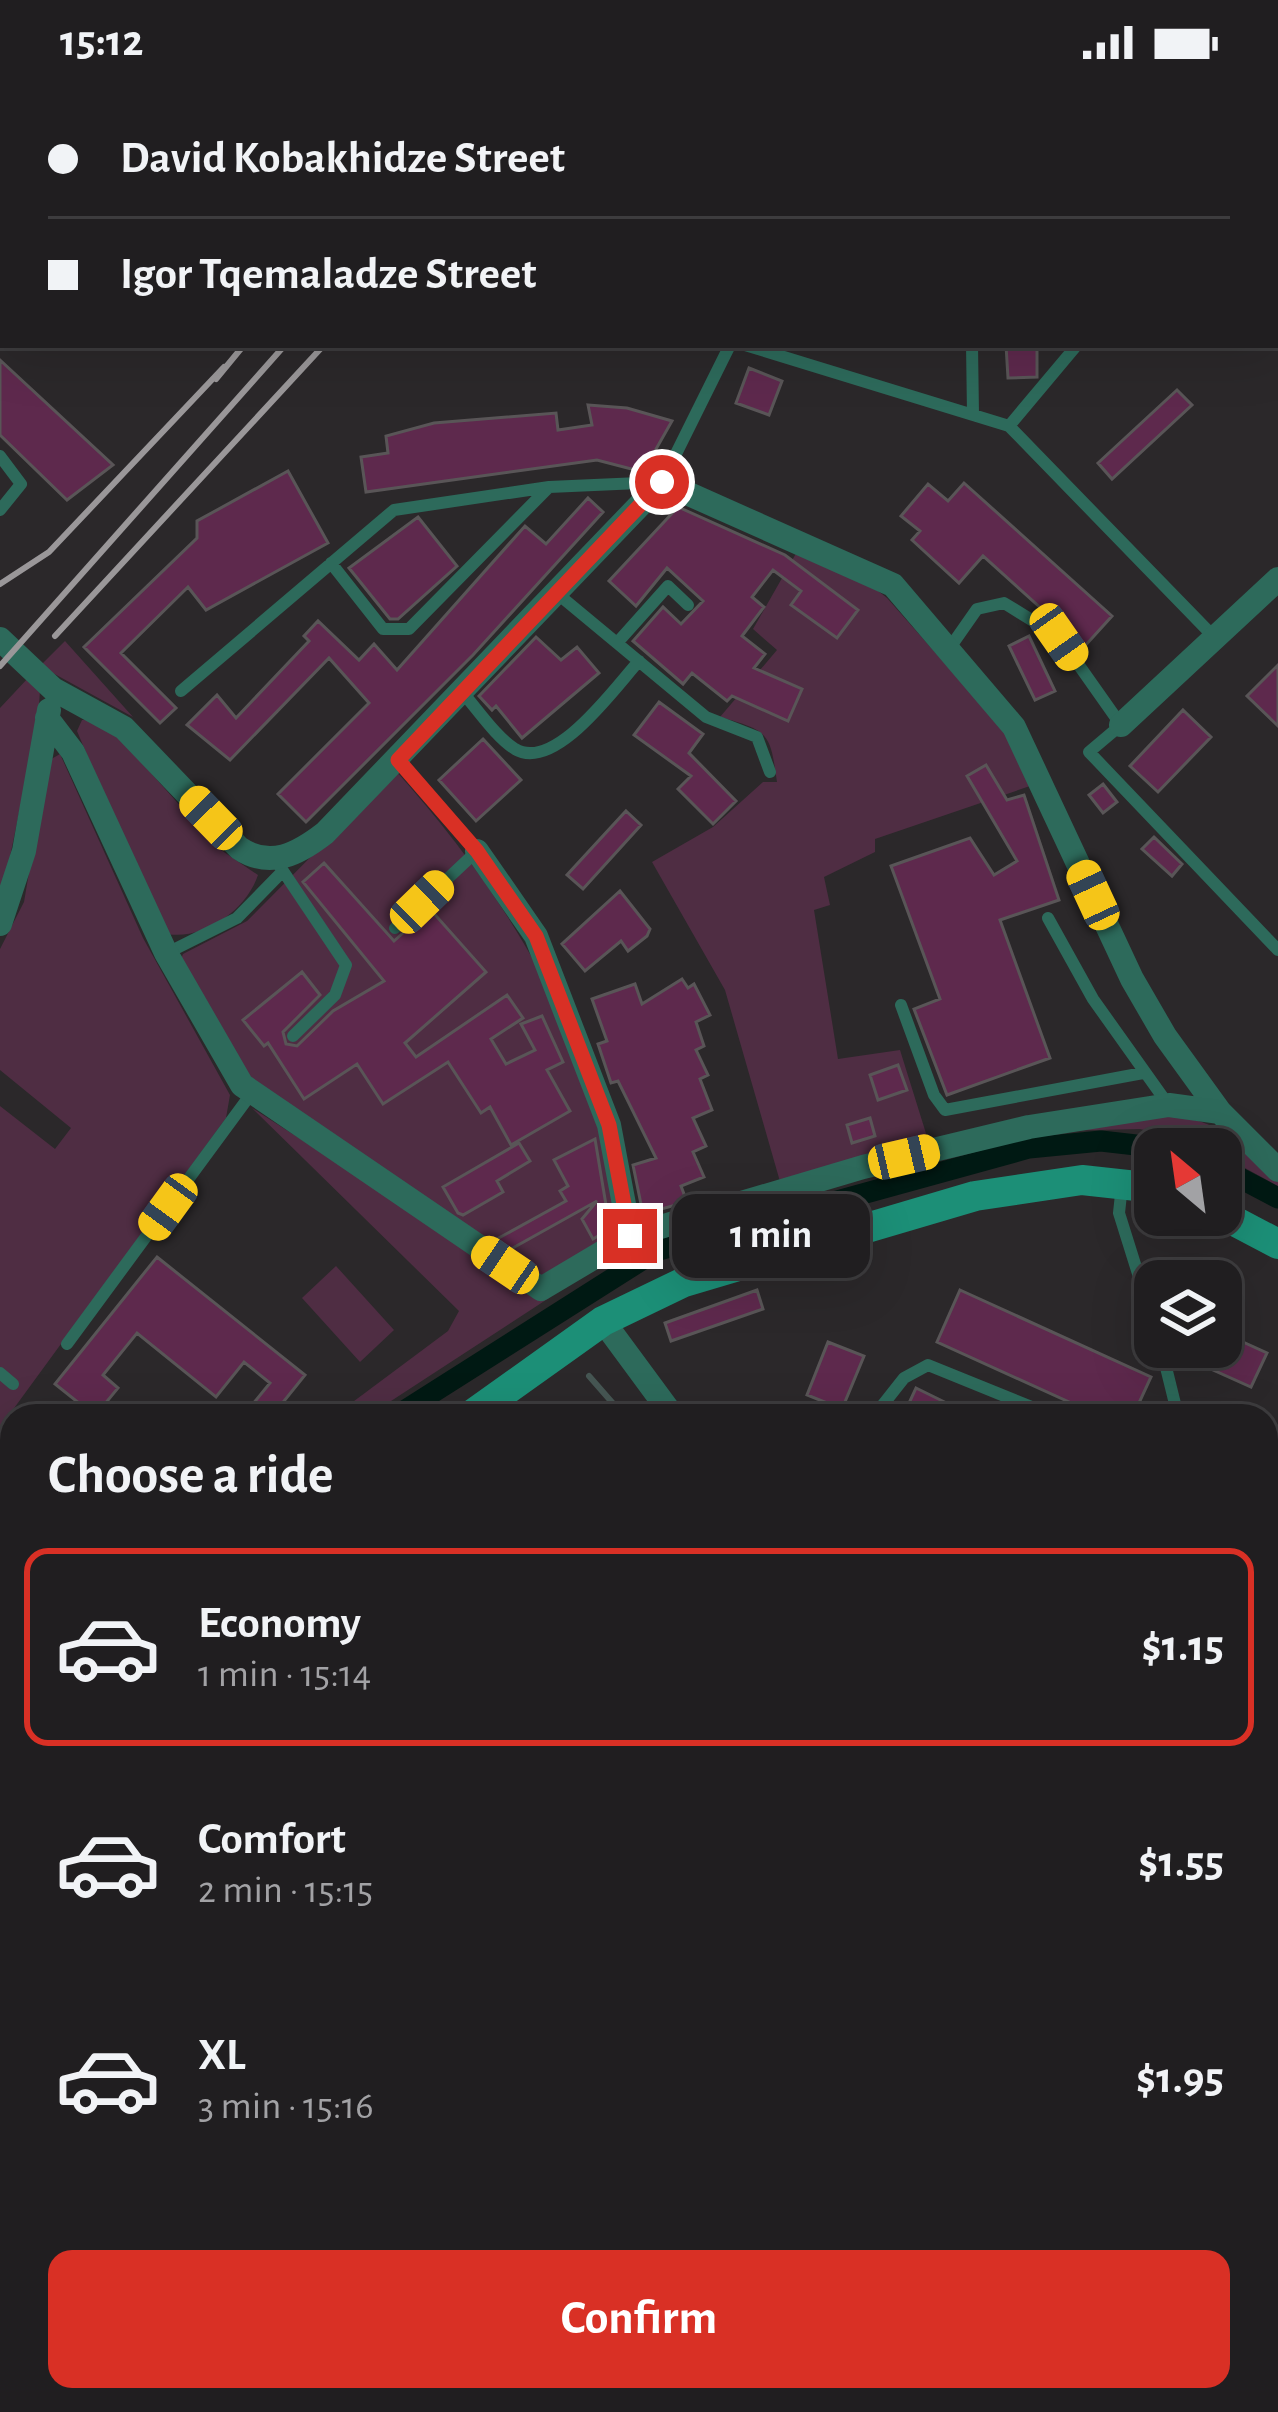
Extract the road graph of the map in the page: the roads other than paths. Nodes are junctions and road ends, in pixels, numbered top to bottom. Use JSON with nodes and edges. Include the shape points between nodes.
{"nodes":[{"id":1,"x":1149,"y":84,"type":"edge"},
{"id":2,"x":1160,"y":84,"type":"edge"},
{"id":3,"x":729,"y":348,"type":"edge"},
{"id":4,"x":755,"y":348,"type":"edge"},
{"id":5,"x":972,"y":348,"type":"edge"},
{"id":6,"x":1074,"y":348,"type":"edge"},
{"id":7,"x":973,"y":414,"type":"junction"},
{"id":8,"x":1009,"y":426,"type":"junction"},
{"id":9,"x":0,"y":456,"type":"edge"},
{"id":10,"x":662,"y":482,"type":"junction"},
{"id":11,"x":549,"y":487,"type":"junction"},
{"id":12,"x":0,"y":510,"type":"edge"},
{"id":13,"x":331,"y":563,"type":"junction"},
{"id":14,"x":1278,"y":579,"type":"edge"},
{"id":15,"x":560,"y":595,"type":"junction"},
{"id":16,"x":688,"y":605,"type":"dead end"},
{"id":17,"x":0,"y":639,"type":"edge"},
{"id":18,"x":1216,"y":639,"type":"junction"},
{"id":19,"x":617,"y":643,"type":"junction"},
{"id":20,"x":947,"y":653,"type":"junction"},
{"id":21,"x":639,"y":661,"type":"junction"},
{"id":22,"x":53,"y":689,"type":"junction"},
{"id":23,"x":181,"y":691,"type":"dead end"},
{"id":24,"x":463,"y":693,"type":"junction"},
{"id":25,"x":47,"y":718,"type":"junction"},
{"id":26,"x":1120,"y":725,"type":"junction"},
{"id":27,"x":398,"y":760,"type":"junction"},
{"id":28,"x":770,"y":772,"type":"dead end"},
{"id":29,"x":477,"y":851,"type":"junction"},
{"id":30,"x":278,"y":866,"type":"junction"},
{"id":31,"x":1048,"y":918,"type":"dead end"},
{"id":32,"x":0,"y":924,"type":"edge"},
{"id":33,"x":395,"y":928,"type":"dead end"},
{"id":34,"x":1278,"y":950,"type":"edge"},
{"id":35,"x":166,"y":953,"type":"junction"},
{"id":36,"x":902,"y":1005,"type":"dead end"},
{"id":37,"x":293,"y":1036,"type":"dead end"},
{"id":38,"x":1143,"y":1073,"type":"junction"},
{"id":39,"x":251,"y":1094,"type":"junction"},
{"id":40,"x":1169,"y":1105,"type":"junction"},
{"id":41,"x":1220,"y":1112,"type":"junction"},
{"id":42,"x":1278,"y":1170,"type":"edge"},
{"id":43,"x":1122,"y":1183,"type":"junction"},
{"id":44,"x":1134,"y":1185,"type":"edge"},
{"id":45,"x":1242,"y":1225,"type":"edge"},
{"id":46,"x":630,"y":1236,"type":"junction"},
{"id":47,"x":1278,"y":1244,"type":"edge"},
{"id":48,"x":1134,"y":1260,"type":"edge"},
{"id":49,"x":603,"y":1321,"type":"junction"},
{"id":50,"x":67,"y":1344,"type":"dead end"},
{"id":51,"x":1168,"y":1368,"type":"edge"},
{"id":52,"x":0,"y":1373,"type":"edge"},
{"id":53,"x":13,"y":1384,"type":"dead end"},
{"id":54,"x":487,"y":1404,"type":"edge"},
{"id":55,"x":664,"y":1404,"type":"edge"},
{"id":56,"x":883,"y":1404,"type":"edge"},
{"id":57,"x":1024,"y":1404,"type":"edge"},
{"id":58,"x":1179,"y":1404,"type":"edge"}],
"edges":[{"from":1,"to":2,"type":"lane"},
{"from":3,"to":10,"type":"lane"},
{"from":4,"to":7,"type":"lane"},
{"from":5,"to":7,"type":"lane"},
{"from":6,"to":8,"type":"lane"},
{"from":7,"to":8,"type":"lane"},
{"from":8,"to":18,"type":"lane"},
{"from":9,"to":12,"type":"lane","via":[[21,484]]},
{"from":10,"to":11,"type":"lane"},
{"from":10,"to":15,"type":"street"},
{"from":10,"to":20,"type":"street","via":[[893,586]]},
{"from":11,"to":13,"type":"lane","via":[[394,510]]},
{"from":11,"to":13,"type":"lane","via":[[409,629],[383,629]]},
{"from":13,"to":23,"type":"lane"},
{"from":14,"to":18,"type":"street"},
{"from":15,"to":19,"type":"lane"},
{"from":15,"to":24,"type":"street"},
{"from":16,"to":19,"type":"lane","via":[[668,586]]},
{"from":17,"to":22,"type":"street"},
{"from":18,"to":26,"type":"street"},
{"from":19,"to":21,"type":"lane"},
{"from":20,"to":26,"type":"lane","via":[[977,609],[1004,603],[1059,637]]},
{"from":20,"to":41,"type":"street","via":[[1014,727],[1132,979]]},
{"from":21,"to":24,"type":"lane","via":[[576,731],[533,753],[516,750]]},
{"from":21,"to":28,"type":"lane","via":[[706,717],[757,737]]},
{"from":22,"to":25,"type":"street"},
{"from":22,"to":30,"type":"street","via":[[124,728],[239,848]]},
{"from":24,"to":27,"type":"street"},
{"from":25,"to":32,"type":"street","via":[[24,851]]},
{"from":25,"to":35,"type":"street","via":[[73,752]]},
{"from":26,"to":34,"type":"lane","via":[[1089,752]]},
{"from":27,"to":29,"type":"lane"},
{"from":27,"to":30,"type":"street","via":[[325,833]]},
{"from":29,"to":33,"type":"lane"},
{"from":29,"to":46,"type":"street","via":[[536,936],[609,1125]]},
{"from":30,"to":35,"type":"lane","via":[[237,918]]},
{"from":30,"to":37,"type":"lane","via":[[346,964],[335,994]]},
{"from":31,"to":38,"type":"lane"},
{"from":35,"to":39,"type":"street"},
{"from":36,"to":38,"type":"lane","via":[[945,1110]]},
{"from":38,"to":40,"type":"lane"},
{"from":39,"to":46,"type":"street","via":[[541,1289]]},
{"from":39,"to":50,"type":"lane"},
{"from":40,"to":41,"type":"street"},
{"from":40,"to":46,"type":"street","via":[[1030,1127],[863,1167]]},
{"from":41,"to":42,"type":"street"},
{"from":43,"to":44,"type":"street"},
{"from":43,"to":48,"type":"lane","via":[[1120,1213]]},
{"from":43,"to":49,"type":"street","via":[[1082,1180],[975,1196],[684,1282]]},
{"from":45,"to":47,"type":"street"},
{"from":49,"to":54,"type":"street"},
{"from":49,"to":55,"type":"street"},
{"from":51,"to":58,"type":"lane"},
{"from":52,"to":53,"type":"lane"},
{"from":56,"to":57,"type":"lane","via":[[904,1378],[928,1365]]}]}
